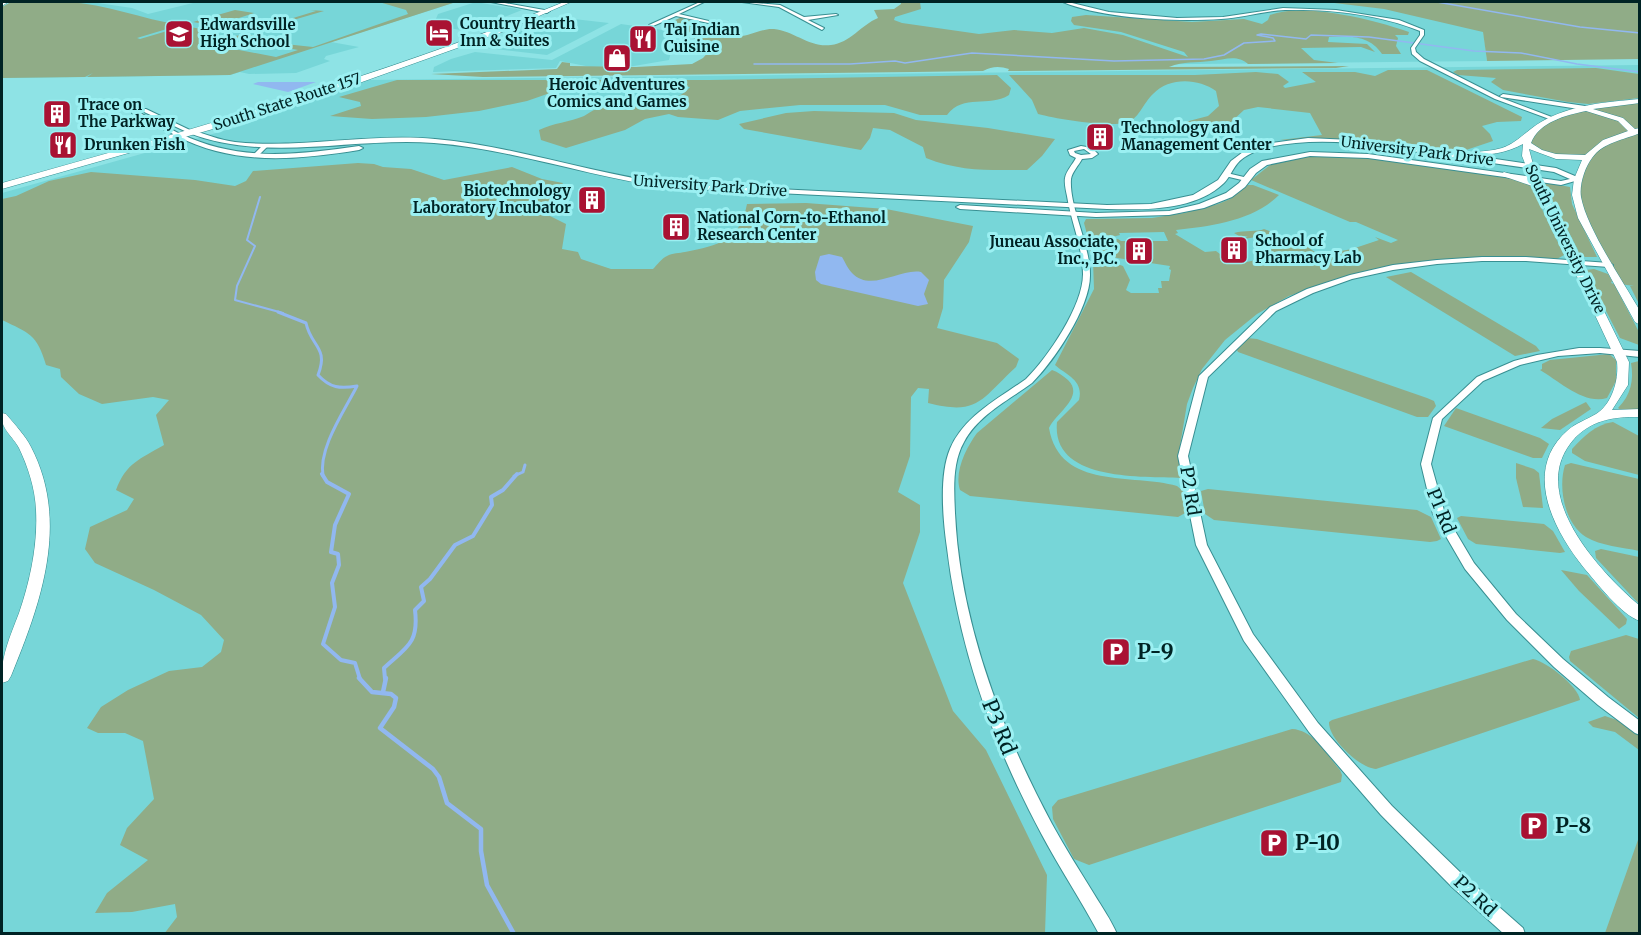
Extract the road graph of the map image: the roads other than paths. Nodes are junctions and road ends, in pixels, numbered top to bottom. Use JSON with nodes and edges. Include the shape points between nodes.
{"nodes":[{"id":1,"x":493,"y":2,"type":"edge"},
{"id":2,"x":566,"y":2,"type":"edge"},
{"id":3,"x":701,"y":2,"type":"edge"},
{"id":4,"x":744,"y":2,"type":"edge"},
{"id":5,"x":1065,"y":2,"type":"edge"},
{"id":6,"x":524,"y":7,"type":"junction"},
{"id":7,"x":547,"y":10,"type":"junction"},
{"id":8,"x":675,"y":14,"type":"junction"},
{"id":9,"x":836,"y":15,"type":"dead end"},
{"id":10,"x":802,"y":19,"type":"junction"},
{"id":11,"x":711,"y":22,"type":"dead end"},
{"id":12,"x":651,"y":25,"type":"dead end"},
{"id":13,"x":822,"y":29,"type":"dead end"},
{"id":14,"x":1480,"y":90,"type":"junction"},
{"id":15,"x":1640,"y":101,"type":"edge"},
{"id":16,"x":1585,"y":108,"type":"junction"},
{"id":17,"x":144,"y":110,"type":"dead end"},
{"id":18,"x":134,"y":112,"type":"dead end"},
{"id":19,"x":1554,"y":118,"type":"junction"},
{"id":20,"x":1636,"y":131,"type":"edge"},
{"id":21,"x":191,"y":132,"type":"junction"},
{"id":22,"x":179,"y":135,"type":"junction"},
{"id":23,"x":1528,"y":139,"type":"junction"},
{"id":24,"x":266,"y":145,"type":"junction"},
{"id":25,"x":343,"y":146,"type":"junction"},
{"id":26,"x":1428,"y":151,"type":"junction"},
{"id":27,"x":256,"y":155,"type":"junction"},
{"id":28,"x":1080,"y":157,"type":"dead end"},
{"id":29,"x":1588,"y":157,"type":"junction"},
{"id":30,"x":1529,"y":166,"type":"junction"},
{"id":31,"x":1227,"y":175,"type":"junction"},
{"id":32,"x":1504,"y":175,"type":"joint"},
{"id":33,"x":1245,"y":179,"type":"junction"},
{"id":34,"x":1578,"y":179,"type":"junction"},
{"id":35,"x":1537,"y":183,"type":"junction"},
{"id":36,"x":2,"y":186,"type":"edge"},
{"id":37,"x":1073,"y":210,"type":"junction"},
{"id":38,"x":1575,"y":262,"type":"junction"},
{"id":39,"x":1609,"y":266,"type":"junction"},
{"id":40,"x":1640,"y":322,"type":"edge"},
{"id":41,"x":1619,"y":350,"type":"junction"},
{"id":42,"x":1640,"y":354,"type":"edge"},
{"id":43,"x":1640,"y":413,"type":"edge"},
{"id":44,"x":1603,"y":414,"type":"junction"},
{"id":45,"x":2,"y":417,"type":"edge"},
{"id":46,"x":1638,"y":614,"type":"edge"},
{"id":47,"x":2,"y":676,"type":"edge"},
{"id":48,"x":1640,"y":729,"type":"edge"},
{"id":49,"x":1109,"y":933,"type":"edge"},
{"id":50,"x":1517,"y":933,"type":"edge"}],
"edges":[{"from":1,"to":6,"type":"street"},
{"from":2,"to":6,"type":"main road"},
{"from":2,"to":7,"type":"main road","name":"South State Route 157"},
{"from":3,"to":8,"type":"street"},
{"from":4,"to":10,"type":"street","via":[[780,6]]},
{"from":5,"to":14,"type":"street","via":[[1163,19],[1223,18],[1298,9],[1390,19],[1422,30],[1413,48],[1417,57]]},
{"from":6,"to":7,"type":"street"},
{"from":7,"to":21,"type":"main road","name":"South State Route 157","via":[[379,72]]},
{"from":8,"to":11,"type":"street"},
{"from":8,"to":12,"type":"street"},
{"from":9,"to":10,"type":"street"},
{"from":10,"to":13,"type":"street"},
{"from":14,"to":16,"type":"street"},
{"from":14,"to":19,"type":"street"},
{"from":15,"to":16,"type":"main road"},
{"from":16,"to":19,"type":"main road"},
{"from":16,"to":20,"type":"main road","via":[[1622,120]]},
{"from":17,"to":21,"type":"street"},
{"from":18,"to":22,"type":"street"},
{"from":19,"to":23,"type":"main road"},
{"from":20,"to":29,"type":"main road","via":[[1606,142]]},
{"from":21,"to":22,"type":"main road","name":"South State Route 157"},
{"from":21,"to":24,"type":"street","name":"University Park Drive","via":[[222,143]]},
{"from":22,"to":27,"type":"street","name":"University Park Drive","via":[[210,149]]},
{"from":22,"to":36,"type":"main road","name":"South State Route 157"},
{"from":23,"to":26,"type":"main road","via":[[1496,152]]},
{"from":23,"to":29,"type":"main road","via":[[1534,150],[1553,156]]},
{"from":23,"to":30,"type":"main road","name":"South University Drive"},
{"from":24,"to":25,"type":"street","name":"University Park Drive"},
{"from":24,"to":27,"type":"street"},
{"from":25,"to":27,"type":"street","name":"University Park Drive"},
{"from":25,"to":37,"type":"street","name":"University Park Drive","via":[[412,143],[479,148],[654,184],[872,195],[948,206]]},
{"from":26,"to":30,"type":"street","name":"University Park Drive"},
{"from":26,"to":31,"type":"street","name":"University Park Drive","via":[[1349,141],[1291,142],[1249,152],[1237,160]]},
{"from":28,"to":37,"type":"street","name":"P3 Rd","via":[[1068,177]]},
{"from":29,"to":34,"type":"main road","name":"South University Drive"},
{"from":30,"to":34,"type":"street","name":"University Park Drive","via":[[1556,170]]},
{"from":30,"to":35,"type":"main road","name":"South University Drive"},
{"from":31,"to":33,"type":"street"},
{"from":31,"to":37,"type":"street","name":"University Park Drive","via":[[1209,190],[1168,203]]},
{"from":32,"to":33,"type":"street","name":"University Park Drive","via":[[1384,157],[1326,153],[1273,160],[1258,166]]},
{"from":32,"to":35,"type":"main road"},
{"from":33,"to":37,"type":"street","name":"University Park Drive","via":[[1221,199],[1186,210],[1132,216]]},
{"from":34,"to":35,"type":"street"},
{"from":34,"to":39,"type":"main road","name":"South University Drive","via":[[1578,205]]},
{"from":35,"to":38,"type":"main road","name":"South University Drive"},
{"from":37,"to":49,"type":"street","name":"P3 Rd","via":[[1087,275],[1083,293],[1045,366],[962,435],[953,453],[949,499],[962,610],[981,679],[1012,760],[1046,828]]},
{"from":38,"to":39,"type":"street","name":"P2 Rd"},
{"from":38,"to":41,"type":"main road","name":"South University Drive"},
{"from":38,"to":50,"type":"street","name":"P2 Rd","via":[[1491,260],[1427,265],[1356,277],[1297,297],[1254,322],[1220,353],[1197,390],[1185,441],[1188,491],[1205,554],[1260,656],[1304,717],[1363,787],[1430,855]]},
{"from":39,"to":40,"type":"main road","name":"South University Drive"},
{"from":41,"to":42,"type":"street","name":"P1 Rd"},
{"from":41,"to":44,"type":"main road","name":"South University Drive","via":[[1625,372],[1623,384]]},
{"from":41,"to":48,"type":"street","name":"P1 Rd","via":[[1544,357],[1503,368],[1470,384],[1440,413],[1428,445],[1427,464],[1434,500],[1444,524],[1494,598],[1554,661]]},
{"from":43,"to":44,"type":"main road"},
{"from":44,"to":46,"type":"main road","via":[[1563,441],[1551,469],[1552,494],[1577,548],[1596,574]]},
{"from":45,"to":47,"type":"main road","via":[[18,433],[30,454],[44,515],[36,584]]}]}
